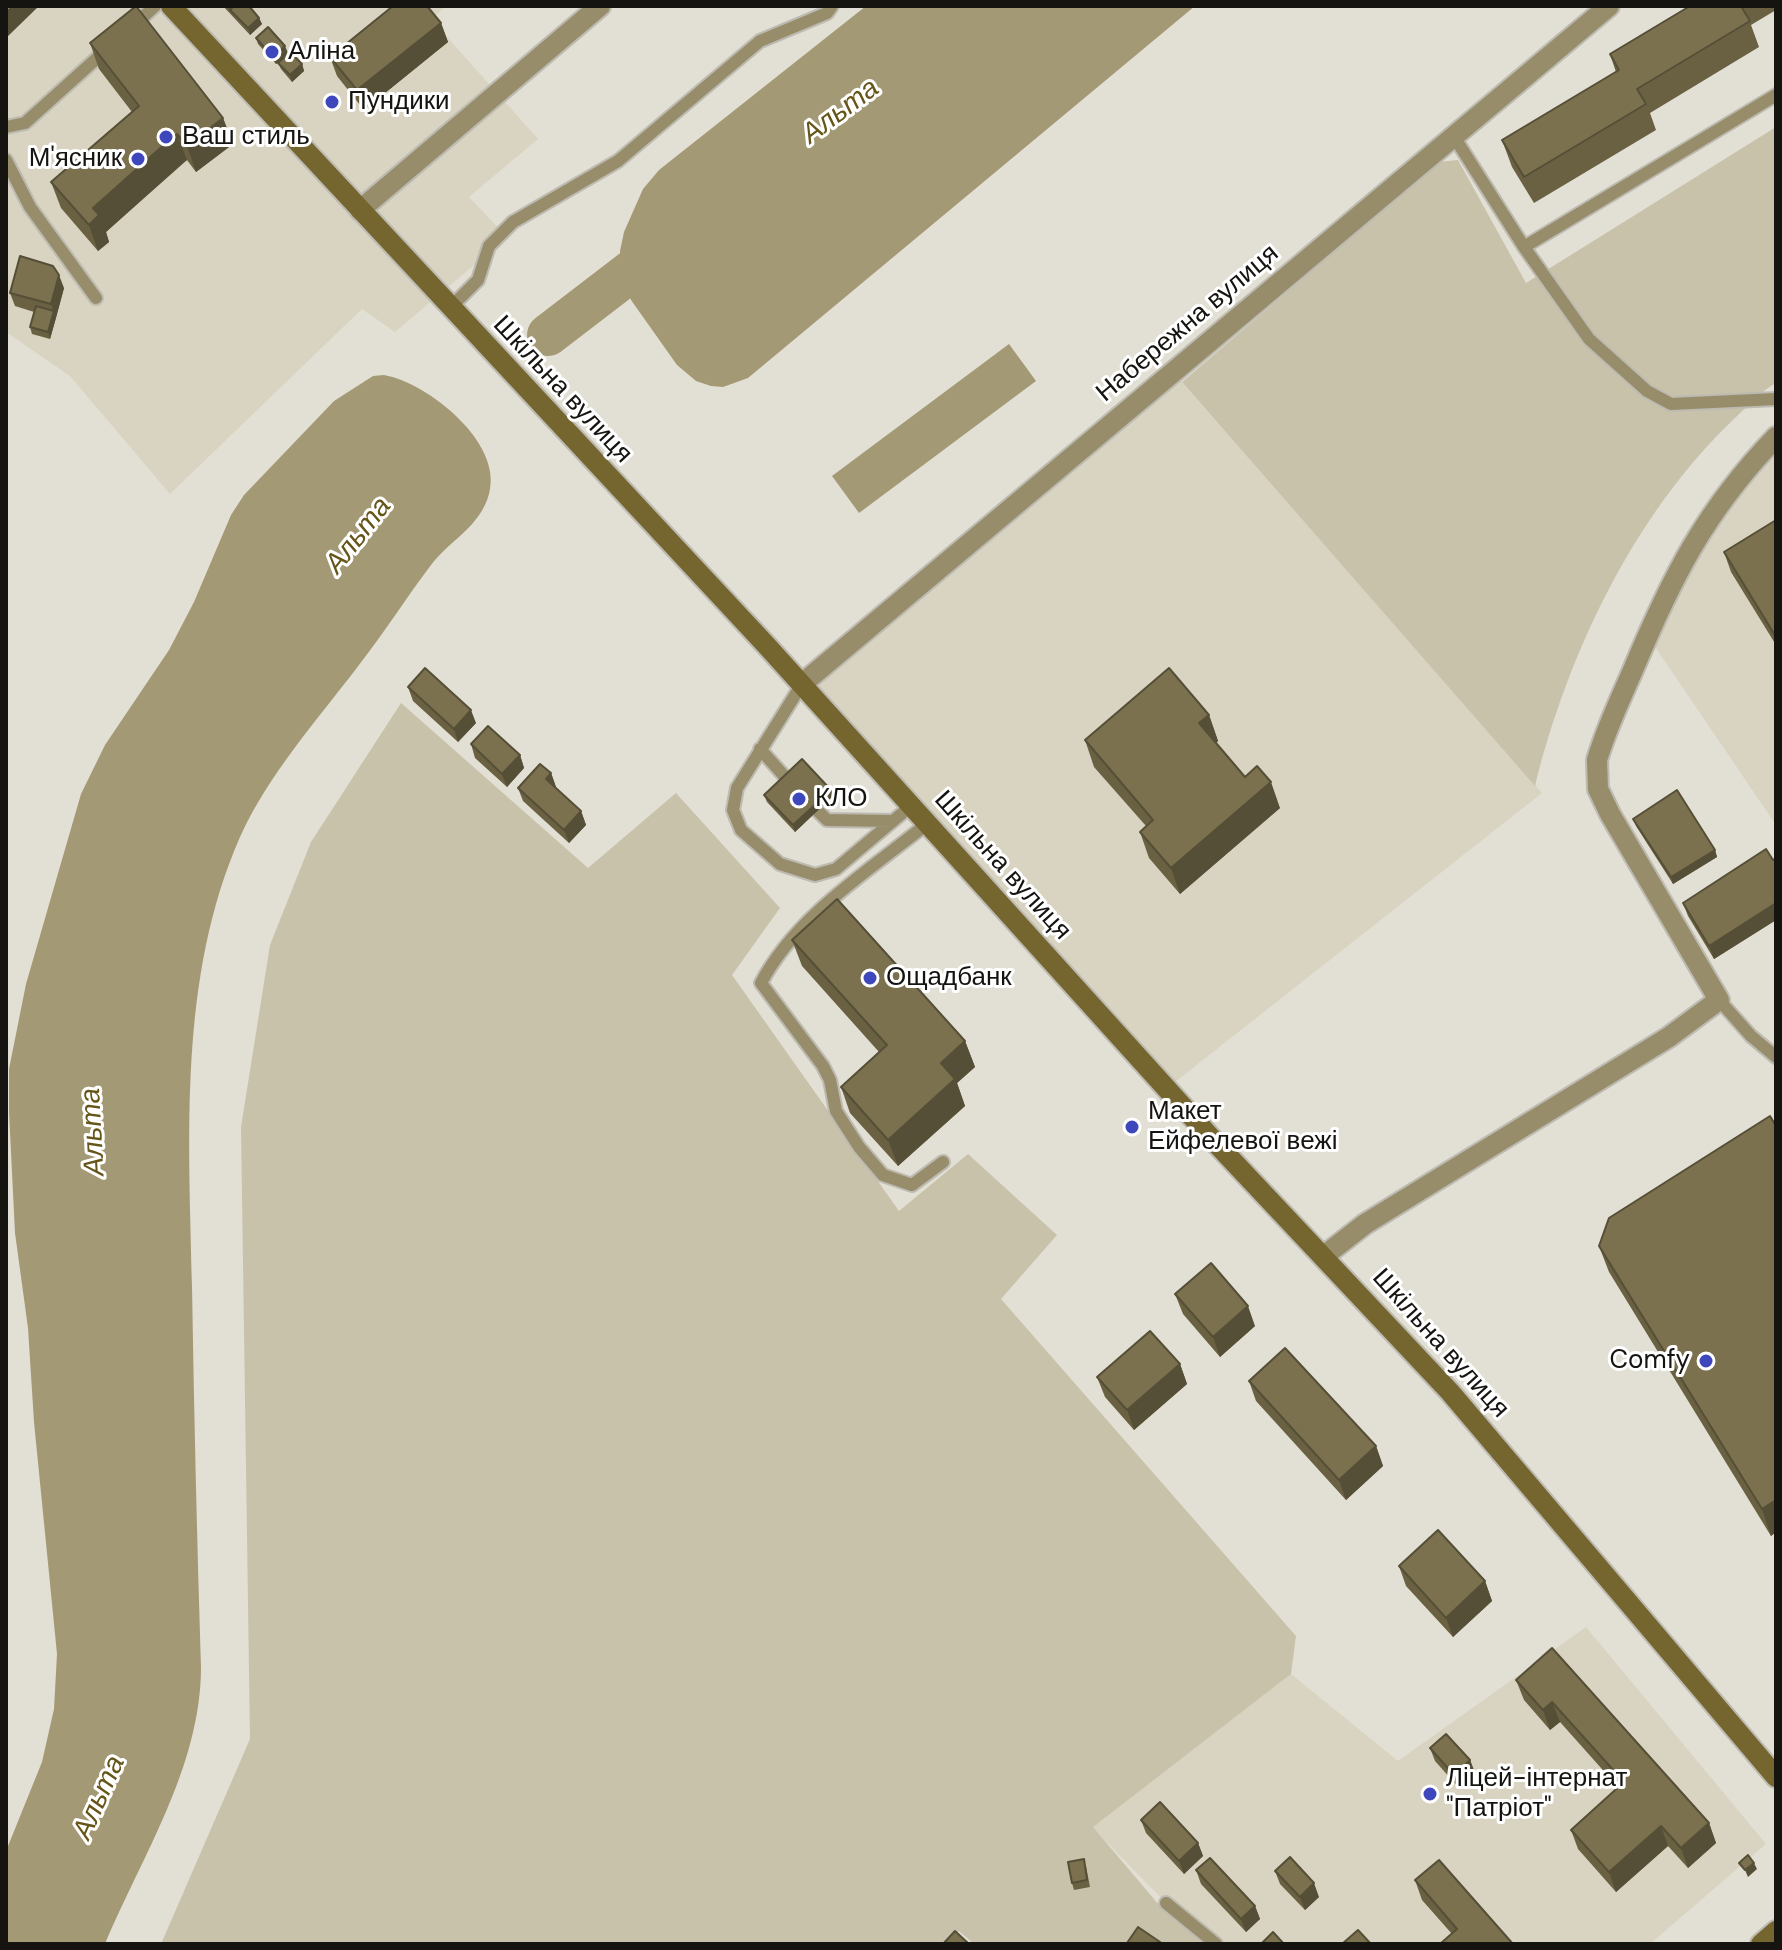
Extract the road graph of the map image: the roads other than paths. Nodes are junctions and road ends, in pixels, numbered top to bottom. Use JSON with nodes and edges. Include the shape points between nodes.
{"nodes":[{"id":1,"x":155,"y":6,"type":"edge"},
{"id":2,"x":171,"y":6,"type":"edge"},
{"id":3,"x":600,"y":6,"type":"edge"},
{"id":4,"x":832,"y":6,"type":"edge"},
{"id":5,"x":1609,"y":6,"type":"edge"},
{"id":6,"x":1776,"y":95,"type":"edge"},
{"id":7,"x":6,"y":127,"type":"edge"},
{"id":8,"x":1453,"y":135,"type":"junction"},
{"id":9,"x":6,"y":160,"type":"edge"},
{"id":10,"x":360,"y":210,"type":"junction"},
{"id":11,"x":1524,"y":247,"type":"junction"},
{"id":12,"x":96,"y":298,"type":"dead end"},
{"id":13,"x":450,"y":308,"type":"junction"},
{"id":14,"x":1776,"y":399,"type":"edge"},
{"id":15,"x":1776,"y":437,"type":"edge"},
{"id":16,"x":802,"y":684,"type":"junction"},
{"id":17,"x":760,"y":749,"type":"junction"},
{"id":18,"x":912,"y":805,"type":"junction"},
{"id":19,"x":893,"y":821,"type":"junction"},
{"id":20,"x":928,"y":823,"type":"junction"},
{"id":21,"x":1719,"y":1000,"type":"junction"},
{"id":22,"x":1776,"y":1057,"type":"edge"},
{"id":23,"x":943,"y":1162,"type":"dead end"},
{"id":24,"x":1324,"y":1256,"type":"junction"},
{"id":25,"x":1776,"y":1777,"type":"edge"},
{"id":26,"x":1166,"y":1903,"type":"dead end"},
{"id":27,"x":1776,"y":1931,"type":"edge"},
{"id":28,"x":1216,"y":1944,"type":"edge"},
{"id":29,"x":1761,"y":1944,"type":"edge"}],
"edges":[{"from":1,"to":7,"type":"lane","via":[[25,123]]},
{"from":2,"to":10,"type":"main road","name":"Шкільна вулиця"},
{"from":3,"to":10,"type":"street"},
{"from":4,"to":13,"type":"lane","via":[[827,13],[760,41],[618,161],[513,222],[489,246],[478,280]]},
{"from":5,"to":8,"type":"street","name":"Набережна вулиця"},
{"from":6,"to":11,"type":"lane"},
{"from":8,"to":11,"type":"lane"},
{"from":8,"to":16,"type":"street","name":"Набережна вулиця"},
{"from":9,"to":12,"type":"lane","via":[[30,207]]},
{"from":10,"to":13,"type":"main road","name":"Шкільна вулиця"},
{"from":11,"to":14,"type":"lane","via":[[1589,339],[1647,391],[1671,404]]},
{"from":13,"to":16,"type":"main road","name":"Шкільна вулиця"},
{"from":15,"to":21,"type":"street","via":[[1692,541],[1670,581],[1597,760],[1598,789]]},
{"from":16,"to":17,"type":"lane"},
{"from":16,"to":18,"type":"main road","name":"Шкільна вулиця"},
{"from":17,"to":19,"type":"lane","via":[[827,820]]},
{"from":17,"to":19,"type":"lane","via":[[737,788],[734,819],[787,868],[827,873]]},
{"from":18,"to":19,"type":"lane"},
{"from":18,"to":20,"type":"main road","name":"Шкільна вулиця"},
{"from":20,"to":23,"type":"lane","via":[[812,918],[772,962],[761,983],[823,1066],[841,1122],[875,1167],[892,1181],[912,1185]]},
{"from":20,"to":24,"type":"main road","name":"Шкільна вулиця","via":[[1203,1130]]},
{"from":21,"to":22,"type":"lane"},
{"from":21,"to":24,"type":"street","via":[[1669,1037],[1374,1218]]},
{"from":24,"to":25,"type":"main road","name":"Шкільна вулиця","via":[[1489,1436]]},
{"from":26,"to":28,"type":"lane"},
{"from":27,"to":29,"type":"main road"}]}
